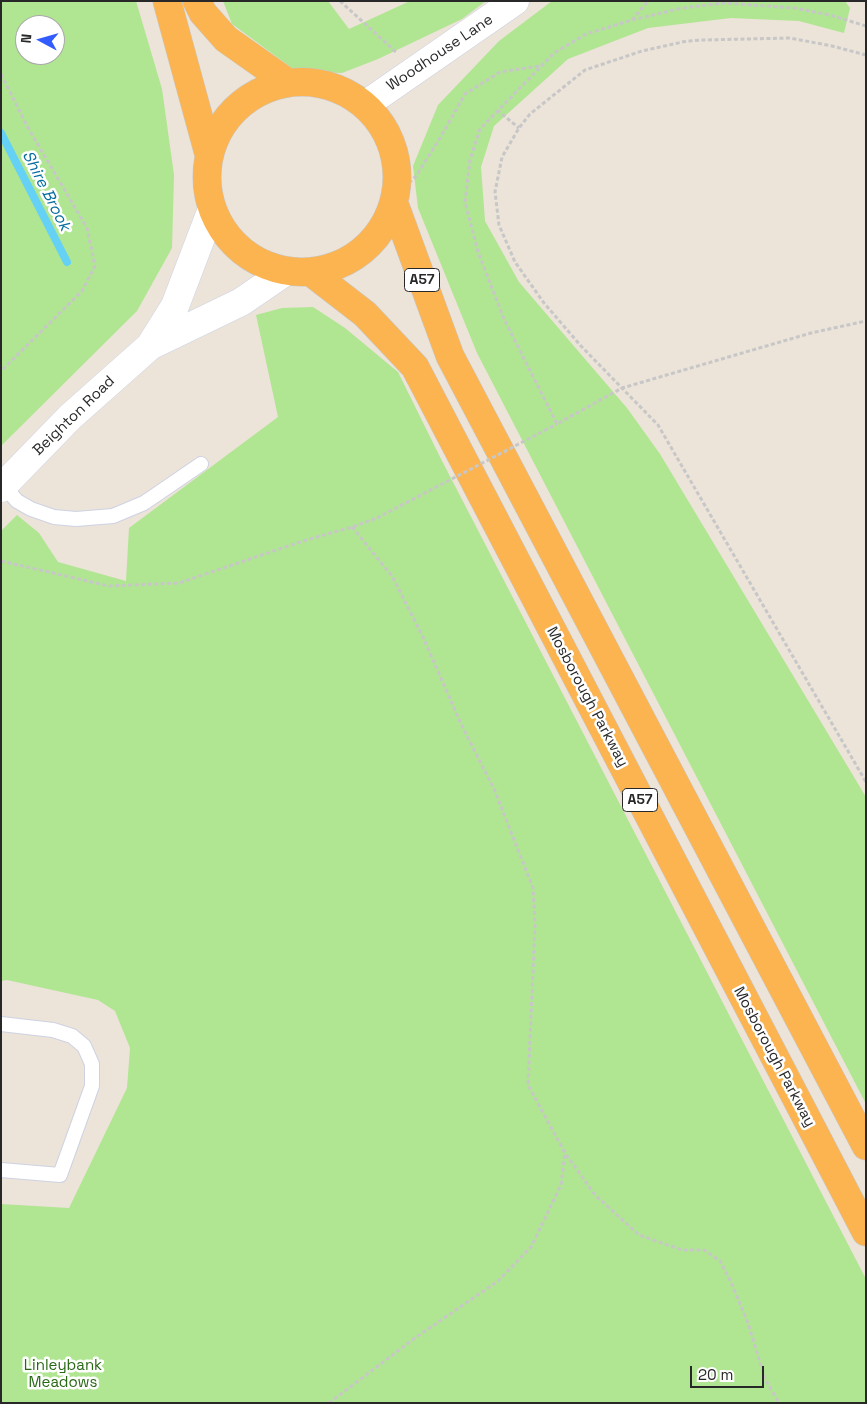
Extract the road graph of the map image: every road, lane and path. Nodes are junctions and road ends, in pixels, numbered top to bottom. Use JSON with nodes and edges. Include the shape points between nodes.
{"nodes":[{"id":1,"x":167,"y":1,"type":"edge"},
{"id":2,"x":197,"y":1,"type":"edge"},
{"id":3,"x":340,"y":1,"type":"edge"},
{"id":4,"x":515,"y":1,"type":"edge"},
{"id":5,"x":648,"y":1,"type":"edge"},
{"id":6,"x":632,"y":20,"type":"junction"},
{"id":7,"x":866,"y":26,"type":"edge"},
{"id":8,"x":866,"y":55,"type":"edge"},
{"id":9,"x":540,"y":66,"type":"junction"},
{"id":10,"x":416,"y":70,"type":"junction"},
{"id":11,"x":1,"y":74,"type":"edge"},
{"id":12,"x":287,"y":82,"type":"junction"},
{"id":13,"x":365,"y":105,"type":"junction"},
{"id":14,"x":497,"y":110,"type":"junction"},
{"id":15,"x":519,"y":128,"type":"junction"},
{"id":16,"x":209,"y":155,"type":"junction"},
{"id":17,"x":395,"y":200,"type":"junction"},
{"id":18,"x":212,"y":209,"type":"junction"},
{"id":19,"x":285,"y":272,"type":"junction"},
{"id":20,"x":312,"y":273,"type":"junction"},
{"id":21,"x":866,"y":321,"type":"edge"},
{"id":22,"x":150,"y":346,"type":"junction"},
{"id":23,"x":1,"y":371,"type":"edge"},
{"id":24,"x":622,"y":388,"type":"junction"},
{"id":25,"x":557,"y":424,"type":"junction"},
{"id":26,"x":201,"y":464,"type":"dead end"},
{"id":27,"x":2,"y":487,"type":"edge"},
{"id":28,"x":352,"y":527,"type":"junction"},
{"id":29,"x":1,"y":561,"type":"edge"},
{"id":30,"x":866,"y":782,"type":"edge"},
{"id":31,"x":1,"y":1024,"type":"edge"},
{"id":32,"x":866,"y":1146,"type":"edge"},
{"id":33,"x":565,"y":1153,"type":"junction"},
{"id":34,"x":1,"y":1170,"type":"edge"},
{"id":35,"x":866,"y":1232,"type":"edge"},
{"id":36,"x":329,"y":1403,"type":"edge"},
{"id":37,"x":779,"y":1403,"type":"edge"}],
"edges":[{"from":1,"to":16,"type":"highway"},
{"from":2,"to":12,"type":"highway","via":[[202,13],[226,39]]},
{"from":3,"to":10,"type":"path"},
{"from":4,"to":10,"type":"street","name":"Woodhouse Lane"},
{"from":5,"to":6,"type":"path"},
{"from":6,"to":7,"type":"path","via":[[682,8],[724,3],[794,8]]},
{"from":6,"to":9,"type":"path","via":[[586,34],[554,53]]},
{"from":8,"to":15,"type":"path","via":[[790,38],[687,42],[642,51],[585,70],[530,114]]},
{"from":9,"to":14,"type":"path"},
{"from":9,"to":17,"type":"path","via":[[500,72],[465,94],[416,176]]},
{"from":10,"to":13,"type":"street","name":"Woodhouse Lane"},
{"from":11,"to":23,"type":"path","via":[[27,126],[87,228],[95,266],[82,291]]},
{"from":12,"to":13,"type":"highway","via":[[320,83],[343,91]]},
{"from":12,"to":16,"type":"highway","via":[[269,87],[241,104],[222,124]]},
{"from":13,"to":17,"type":"highway","via":[[388,135],[397,167]]},
{"from":14,"to":15,"type":"path"},
{"from":14,"to":25,"type":"path","via":[[480,129],[470,160],[465,202],[478,252],[504,319]]},
{"from":15,"to":24,"type":"path","via":[[502,157],[494,192],[499,226],[515,262],[544,303]]},
{"from":16,"to":18,"type":"highway","via":[[206,176]]},
{"from":17,"to":20,"type":"highway","via":[[380,233],[357,257]]},
{"from":17,"to":32,"type":"highway","number":"A57","via":[[450,356]]},
{"from":18,"to":19,"type":"highway","via":[[220,227],[242,252]]},
{"from":18,"to":22,"type":"street","name":"Beighton Road","via":[[175,306]]},
{"from":19,"to":20,"type":"highway"},
{"from":19,"to":22,"type":"street","name":"Beighton Road","via":[[240,302]]},
{"from":20,"to":35,"type":"highway","name":"Mosborough Parkway","number":"A57","via":[[365,314],[415,368]]},
{"from":21,"to":24,"type":"path","via":[[811,333]]},
{"from":22,"to":27,"type":"street","name":"Beighton Road","via":[[70,417]]},
{"from":24,"to":25,"type":"path"},
{"from":24,"to":30,"type":"path","via":[[658,426]]},
{"from":25,"to":28,"type":"path","bridge":true,"via":[[377,518]]},
{"from":26,"to":27,"type":"lane","via":[[144,503],[113,516],[54,517],[31,509]]},
{"from":28,"to":29,"type":"path","via":[[179,583],[108,586]]},
{"from":28,"to":33,"type":"path","via":[[392,576],[423,637],[494,789],[533,888],[535,924],[528,1085]]},
{"from":31,"to":34,"type":"lane","via":[[53,1030],[72,1036],[84,1046],[92,1064],[92,1086],[60,1175]]},
{"from":33,"to":36,"type":"path","via":[[561,1185],[531,1247],[498,1281]]},
{"from":33,"to":37,"type":"path","via":[[596,1195],[639,1235],[682,1250],[704,1250],[720,1261],[748,1323],[765,1379]]}]}
